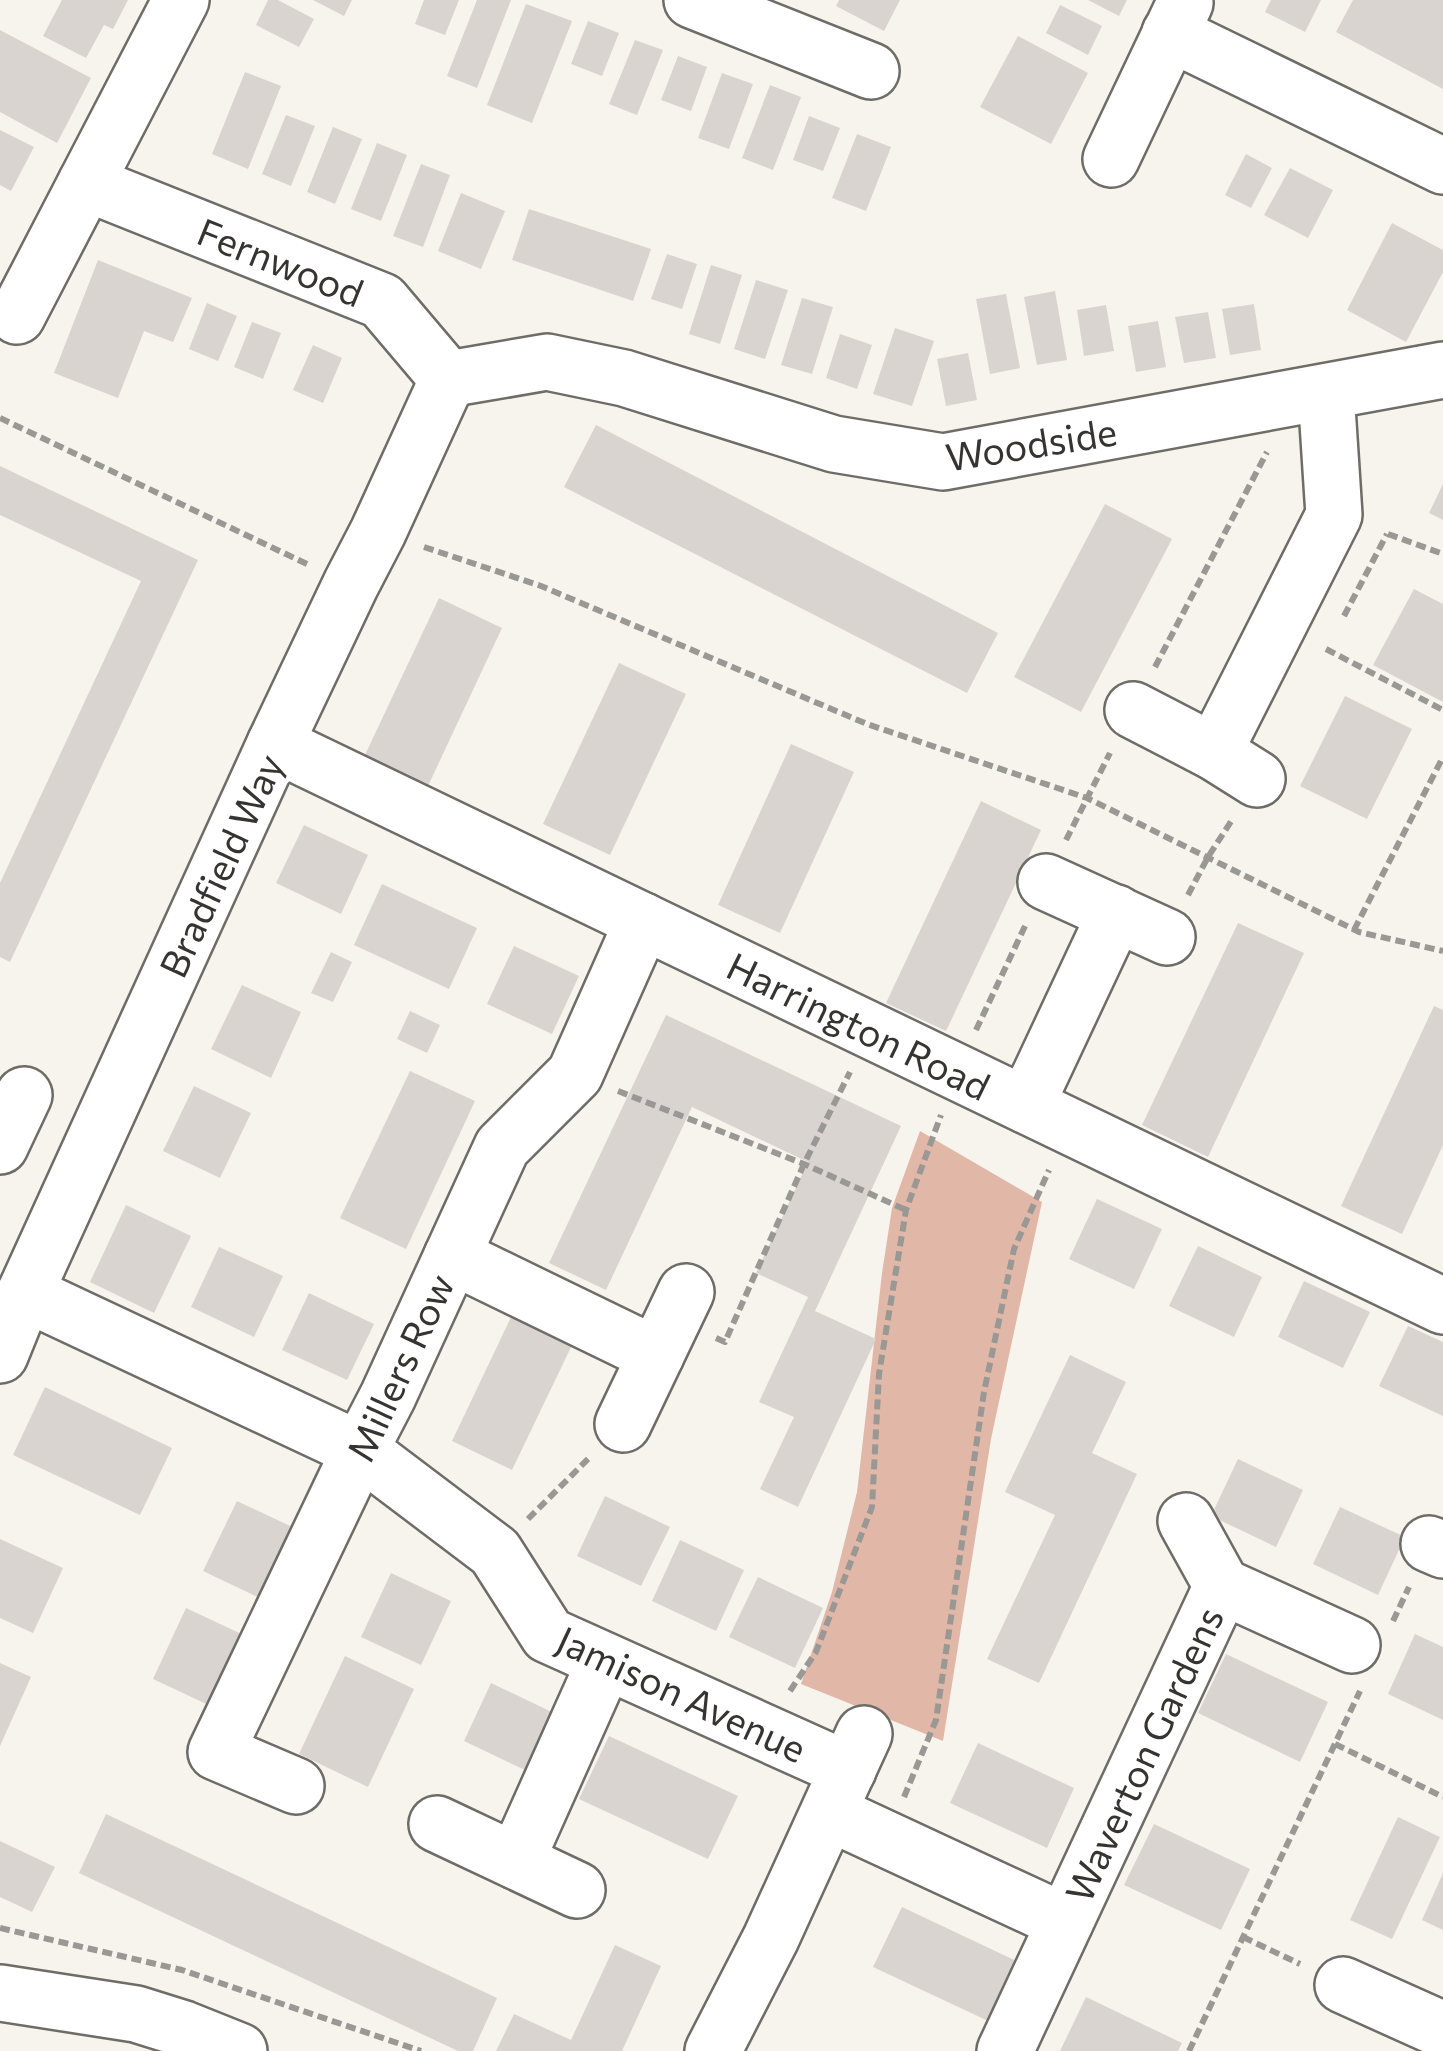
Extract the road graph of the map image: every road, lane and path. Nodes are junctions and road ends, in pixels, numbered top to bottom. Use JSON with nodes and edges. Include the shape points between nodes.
{"nodes":[{"id":1,"x":181,"y":0,"type":"edge"},
{"id":2,"x":692,"y":0,"type":"edge"},
{"id":3,"x":757,"y":12,"type":"edge"},
{"id":4,"x":1178,"y":17,"type":"edge"},
{"id":5,"x":870,"y":71,"type":"dead end"},
{"id":6,"x":1112,"y":158,"type":"dead end"},
{"id":7,"x":1443,"y":166,"type":"edge"},
{"id":8,"x":86,"y":183,"type":"junction"},
{"id":9,"x":16,"y":316,"type":"dead end"},
{"id":10,"x":1443,"y":370,"type":"edge"},
{"id":11,"x":448,"y":379,"type":"junction"},
{"id":12,"x":1326,"y":392,"type":"junction"},
{"id":13,"x":0,"y":418,"type":"edge"},
{"id":14,"x":1334,"y":516,"type":"junction"},
{"id":15,"x":378,"y":532,"type":"junction"},
{"id":16,"x":1443,"y":554,"type":"edge"},
{"id":17,"x":351,"y":584,"type":"junction"},
{"id":18,"x":1326,"y":649,"type":"dead end"},
{"id":19,"x":1132,"y":710,"type":"dead end"},
{"id":20,"x":1443,"y":710,"type":"edge"},
{"id":21,"x":275,"y":744,"type":"junction"},
{"id":22,"x":1443,"y":757,"type":"edge"},
{"id":23,"x":1046,"y":882,"type":"dead end"},
{"id":24,"x":1116,"y":912,"type":"junction"},
{"id":25,"x":643,"y":921,"type":"junction"},
{"id":26,"x":1354,"y":930,"type":"junction"},
{"id":27,"x":1167,"y":938,"type":"dead end"},
{"id":28,"x":1443,"y":951,"type":"edge"},
{"id":29,"x":870,"y":1030,"type":"junction"},
{"id":30,"x":575,"y":1074,"type":"junction"},
{"id":31,"x":24,"y":1095,"type":"dead end"},
{"id":32,"x":1026,"y":1106,"type":"junction"},
{"id":33,"x":0,"y":1146,"type":"edge"},
{"id":34,"x":804,"y":1164,"type":"junction"},
{"id":35,"x":906,"y":1210,"type":"dead end"},
{"id":36,"x":452,"y":1256,"type":"junction"},
{"id":37,"x":26,"y":1293,"type":"junction"},
{"id":38,"x":1440,"y":1297,"type":"edge"},
{"id":39,"x":672,"y":1321,"type":"junction"},
{"id":40,"x":0,"y":1355,"type":"edge"},
{"id":41,"x":622,"y":1424,"type":"joint"},
{"id":42,"x":360,"y":1450,"type":"junction"},
{"id":43,"x":1186,"y":1521,"type":"dead end"},
{"id":44,"x":1436,"y":1548,"type":"edge"},
{"id":45,"x":495,"y":1552,"type":"junction"},
{"id":46,"x":1222,"y":1586,"type":"junction"},
{"id":47,"x":1368,"y":1653,"type":"junction"},
{"id":48,"x":606,"y":1662,"type":"junction"},
{"id":49,"x":1335,"y":1744,"type":"junction"},
{"id":50,"x":847,"y":1773,"type":"junction"},
{"id":51,"x":296,"y":1786,"type":"dead end"},
{"id":52,"x":1443,"y":1797,"type":"edge"},
{"id":53,"x":438,"y":1824,"type":"dead end"},
{"id":54,"x":516,"y":1861,"type":"junction"},
{"id":55,"x":577,"y":1890,"type":"dead end"},
{"id":56,"x":1065,"y":1922,"type":"junction"},
{"id":57,"x":1243,"y":1937,"type":"junction"},
{"id":58,"x":1343,"y":1985,"type":"joint"},
{"id":59,"x":0,"y":1993,"type":"edge"},
{"id":60,"x":1443,"y":2030,"type":"edge"},
{"id":61,"x":133,"y":2032,"type":"edge"},
{"id":62,"x":240,"y":2051,"type":"edge"},
{"id":63,"x":713,"y":2051,"type":"edge"},
{"id":64,"x":1005,"y":2051,"type":"edge"},
{"id":65,"x":1189,"y":2051,"type":"edge"}],
"edges":[{"from":1,"to":8,"type":"street"},
{"from":2,"to":3,"type":"street"},
{"from":3,"to":5,"type":"street"},
{"from":4,"to":6,"type":"street"},
{"from":4,"to":7,"type":"street"},
{"from":8,"to":9,"type":"street"},
{"from":8,"to":11,"type":"street","name":"Fernwood","via":[[382,302]]},
{"from":10,"to":12,"type":"street","name":"Woodside"},
{"from":11,"to":12,"type":"street","name":"Woodside","via":[[547,362],[624,378],[834,444],[943,462]]},
{"from":11,"to":15,"type":"street","name":"Bradfield Way"},
{"from":12,"to":14,"type":"street"},
{"from":13,"to":17,"type":"path"},
{"from":14,"to":16,"type":"path"},
{"from":14,"to":19,"type":"street","via":[[1236,766]]},
{"from":15,"to":17,"type":"street","name":"Bradfield Way"},
{"from":15,"to":26,"type":"path","via":[[541,586],[866,724],[1086,798]]},
{"from":17,"to":21,"type":"street","name":"Bradfield Way"},
{"from":18,"to":20,"type":"path"},
{"from":21,"to":25,"type":"street","name":"Harrington Road"},
{"from":21,"to":37,"type":"street","name":"Bradfield Way"},
{"from":22,"to":26,"type":"path"},
{"from":23,"to":24,"type":"street"},
{"from":24,"to":27,"type":"street"},
{"from":24,"to":32,"type":"street"},
{"from":25,"to":29,"type":"street","name":"Harrington Road"},
{"from":25,"to":30,"type":"street","name":"Millers Row"},
{"from":26,"to":28,"type":"path"},
{"from":29,"to":32,"type":"street","name":"Harrington Road"},
{"from":29,"to":34,"type":"path"},
{"from":30,"to":34,"type":"path"},
{"from":30,"to":36,"type":"street","name":"Millers Row","via":[[502,1147]]},
{"from":31,"to":33,"type":"street"},
{"from":32,"to":38,"type":"street","name":"Harrington Road"},
{"from":34,"to":35,"type":"path"},
{"from":34,"to":39,"type":"path","via":[[725,1342]]},
{"from":36,"to":39,"type":"street"},
{"from":36,"to":42,"type":"street","name":"Millers Row"},
{"from":37,"to":40,"type":"street","name":"Bradfield Way"},
{"from":37,"to":42,"type":"street","name":"Jamison Avenue"},
{"from":39,"to":41,"type":"street"},
{"from":41,"to":45,"type":"path"},
{"from":42,"to":45,"type":"street","name":"Jamison Avenue"},
{"from":42,"to":51,"type":"street","name":"Millers Row","via":[[216,1752]]},
{"from":43,"to":46,"type":"street","name":"Waverton Gardens"},
{"from":44,"to":47,"type":"path"},
{"from":45,"to":48,"type":"street","name":"Jamison Avenue","via":[[548,1635]]},
{"from":46,"to":47,"type":"street","name":"Waverton Gardens"},
{"from":46,"to":56,"type":"street","name":"Waverton Gardens"},
{"from":47,"to":49,"type":"path"},
{"from":48,"to":50,"type":"street","name":"Jamison Avenue"},
{"from":48,"to":54,"type":"street"},
{"from":49,"to":52,"type":"path"},
{"from":49,"to":57,"type":"path"},
{"from":50,"to":56,"type":"street","name":"Waverton Gardens"},
{"from":50,"to":63,"type":"street","name":"Jamison Avenue"},
{"from":53,"to":54,"type":"street"},
{"from":54,"to":55,"type":"street"},
{"from":56,"to":64,"type":"street","name":"Waverton Gardens"},
{"from":57,"to":58,"type":"path"},
{"from":57,"to":65,"type":"path"},
{"from":58,"to":60,"type":"street"},
{"from":59,"to":61,"type":"street"},
{"from":61,"to":62,"type":"street","via":[[184,2029]]}]}
